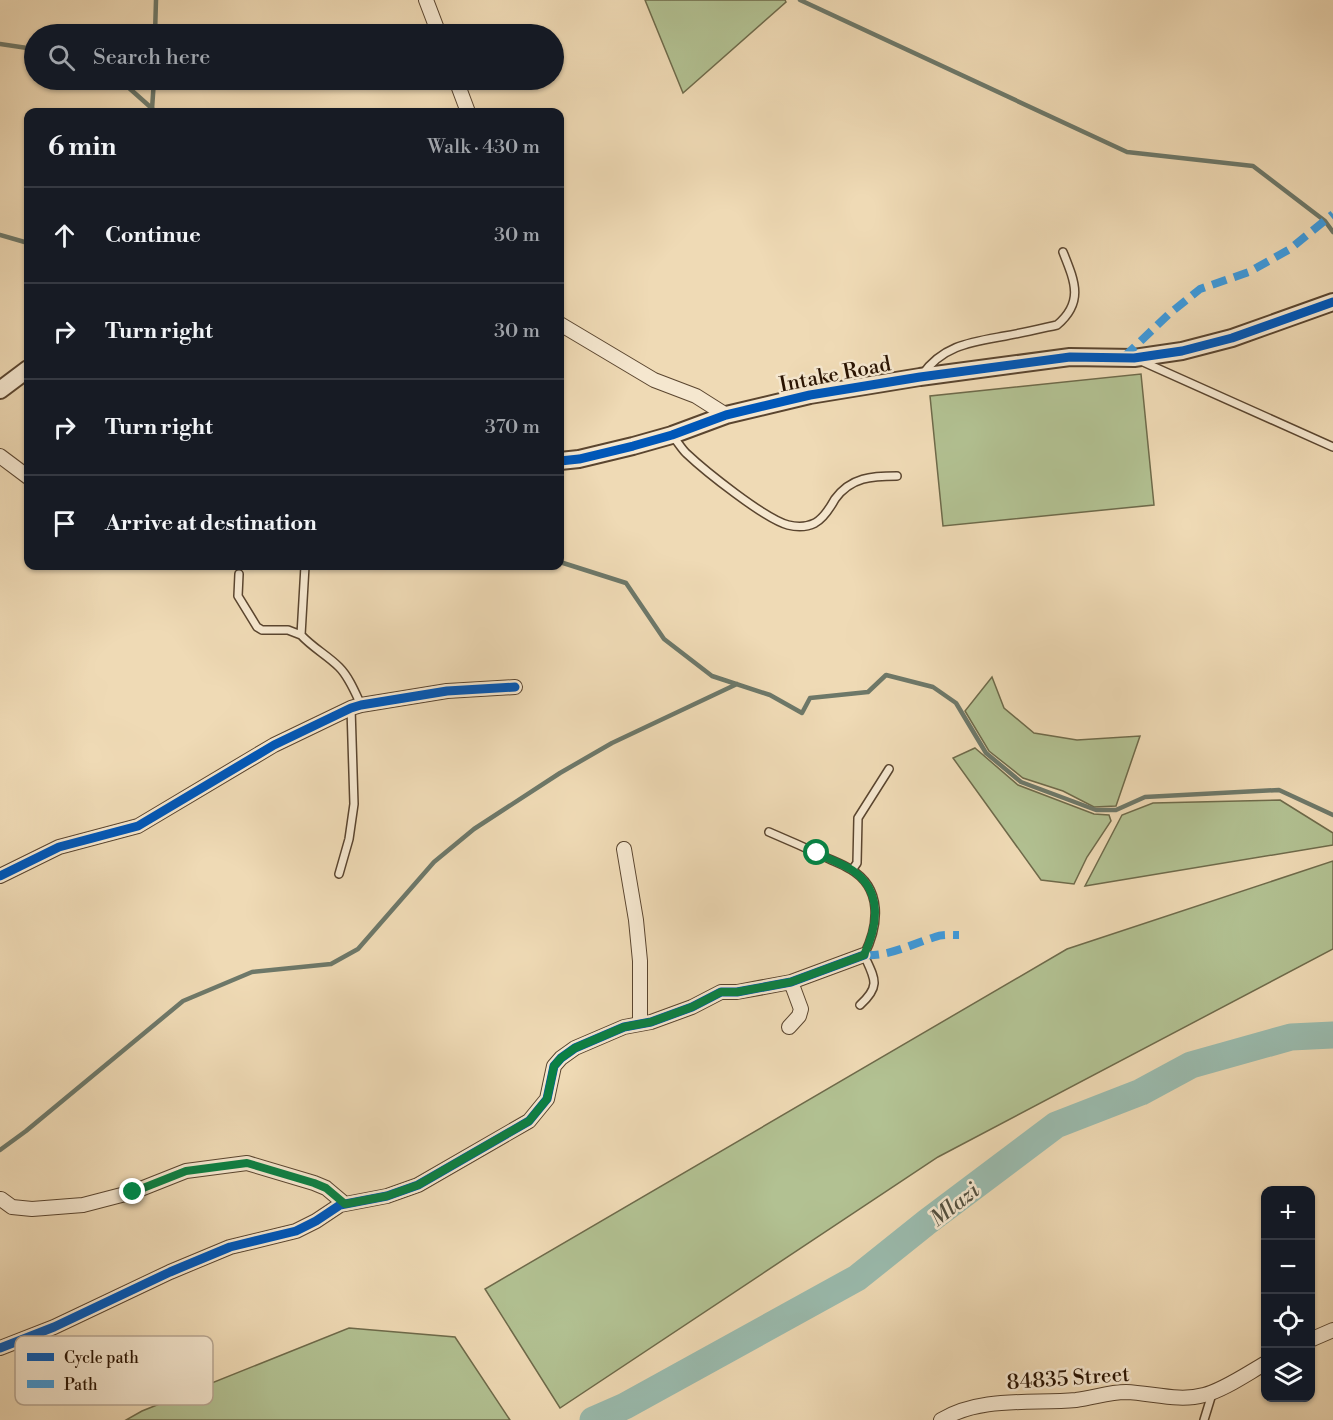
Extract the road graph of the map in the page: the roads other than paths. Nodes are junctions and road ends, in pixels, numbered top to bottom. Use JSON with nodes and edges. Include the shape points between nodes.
{"nodes":[{"id":1,"x":426,"y":0,"type":"edge"},
{"id":2,"x":435,"y":24,"type":"edge"},
{"id":3,"x":460,"y":90,"type":"edge"},
{"id":4,"x":466,"y":108,"type":"edge"},
{"id":5,"x":1063,"y":252,"type":"dead end"},
{"id":6,"x":1333,"y":302,"type":"edge"},
{"id":7,"x":564,"y":326,"type":"edge"},
{"id":8,"x":1129,"y":357,"type":"junction"},
{"id":9,"x":24,"y":372,"type":"edge"},
{"id":10,"x":920,"y":377,"type":"junction"},
{"id":11,"x":0,"y":390,"type":"edge"},
{"id":12,"x":726,"y":416,"type":"junction"},
{"id":13,"x":672,"y":435,"type":"junction"},
{"id":14,"x":1333,"y":447,"type":"edge"},
{"id":15,"x":0,"y":456,"type":"edge"},
{"id":16,"x":564,"y":461,"type":"edge"},
{"id":17,"x":24,"y":474,"type":"edge"},
{"id":18,"x":897,"y":476,"type":"dead end"},
{"id":19,"x":305,"y":570,"type":"edge"},
{"id":20,"x":239,"y":574,"type":"dead end"},
{"id":21,"x":301,"y":635,"type":"junction"},
{"id":22,"x":515,"y":687,"type":"dead end"},
{"id":23,"x":356,"y":706,"type":"junction"},
{"id":24,"x":889,"y":769,"type":"dead end"},
{"id":25,"x":769,"y":832,"type":"dead end"},
{"id":26,"x":624,"y":849,"type":"dead end"},
{"id":27,"x":852,"y":870,"type":"junction"},
{"id":28,"x":339,"y":874,"type":"dead end"},
{"id":29,"x":0,"y":876,"type":"edge"},
{"id":30,"x":864,"y":955,"type":"junction"},
{"id":31,"x":791,"y":982,"type":"junction"},
{"id":32,"x":860,"y":1005,"type":"dead end"},
{"id":33,"x":640,"y":1023,"type":"junction"},
{"id":34,"x":789,"y":1027,"type":"dead end"},
{"id":35,"x":1,"y":1199,"type":"edge"},
{"id":36,"x":345,"y":1204,"type":"junction"},
{"id":37,"x":1333,"y":1329,"type":"edge"},
{"id":38,"x":31,"y":1336,"type":"edge"},
{"id":39,"x":1315,"y":1338,"type":"edge"},
{"id":40,"x":15,"y":1342,"type":"edge"},
{"id":41,"x":0,"y":1348,"type":"edge"},
{"id":42,"x":1261,"y":1366,"type":"edge"},
{"id":43,"x":1212,"y":1391,"type":"junction"},
{"id":44,"x":941,"y":1420,"type":"edge"},
{"id":45,"x":1204,"y":1420,"type":"edge"}],
"edges":[{"from":1,"to":2,"type":"street"},
{"from":3,"to":4,"type":"street"},
{"from":5,"to":10,"type":"lane","via":[[1075,289],[1074,305],[1067,316],[1056,325],[966,343],[931,362]]},
{"from":6,"to":8,"type":"street","name":"Intake Road","via":[[1232,338],[1182,351]]},
{"from":7,"to":12,"type":"street","via":[[654,380],[696,396]]},
{"from":8,"to":10,"type":"street","name":"Intake Road","via":[[1070,357]]},
{"from":8,"to":14,"type":"lane"},
{"from":9,"to":11,"type":"street"},
{"from":10,"to":12,"type":"street","name":"Intake Road","via":[[810,394]]},
{"from":12,"to":13,"type":"street","name":"Intake Road"},
{"from":13,"to":16,"type":"street","name":"Intake Road"},
{"from":13,"to":18,"type":"lane","via":[[685,452],[729,488],[787,524],[812,525],[856,480]]},
{"from":15,"to":17,"type":"street"},
{"from":19,"to":21,"type":"lane"},
{"from":20,"to":21,"type":"lane","via":[[238,596],[257,627]]},
{"from":21,"to":23,"type":"lane","via":[[340,668],[354,689]]},
{"from":22,"to":23,"type":"street","via":[[447,691]]},
{"from":23,"to":28,"type":"lane","via":[[354,804]]},
{"from":23,"to":29,"type":"street","via":[[274,745],[138,826],[59,847]]},
{"from":24,"to":27,"type":"lane","via":[[858,818],[857,863]]},
{"from":25,"to":27,"type":"lane"},
{"from":26,"to":33,"type":"street","via":[[639,951]]},
{"from":27,"to":30,"type":"lane","via":[[873,894],[876,909],[872,939]]},
{"from":30,"to":31,"type":"street"},
{"from":30,"to":32,"type":"lane","via":[[874,986],[872,994]]},
{"from":31,"to":33,"type":"street","via":[[721,992],[692,1007]]},
{"from":31,"to":34,"type":"street","via":[[801,1009]]},
{"from":33,"to":36,"type":"street","via":[[575,1048],[561,1058],[553,1071],[547,1099],[529,1121],[512,1132],[418,1185]]},
{"from":35,"to":36,"type":"street","via":[[12,1208],[83,1205],[133,1192],[186,1171],[247,1163],[326,1188]]},
{"from":36,"to":38,"type":"street","via":[[296,1231],[230,1247]]},
{"from":37,"to":39,"type":"street"},
{"from":40,"to":41,"type":"street"},
{"from":42,"to":43,"type":"street","name":"84835 Street"},
{"from":43,"to":44,"type":"street","name":"84835 Street","via":[[1189,1397],[1125,1392],[1078,1400],[1012,1402],[964,1409]]},
{"from":43,"to":45,"type":"lane"}]}
